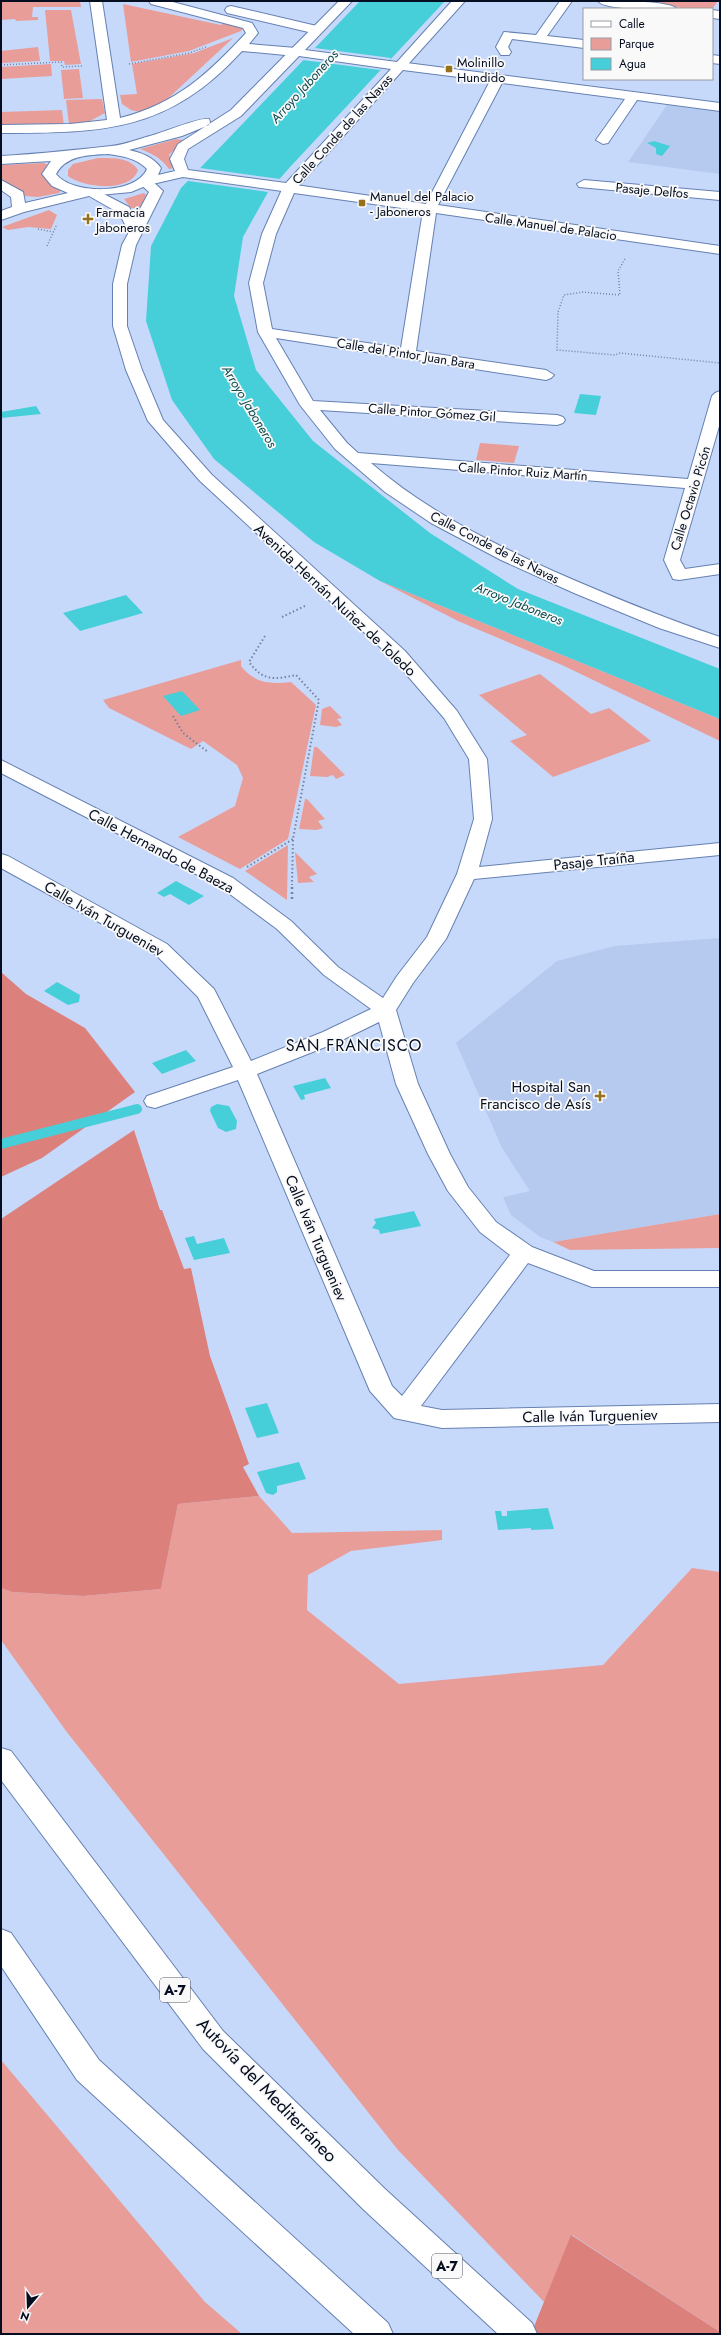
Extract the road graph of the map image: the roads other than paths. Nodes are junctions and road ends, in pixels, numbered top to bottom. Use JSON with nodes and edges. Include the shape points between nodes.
{"nodes":[{"id":1,"x":96,"y":1,"type":"edge"},
{"id":2,"x":156,"y":1,"type":"edge"},
{"id":3,"x":194,"y":1,"type":"edge"},
{"id":4,"x":346,"y":1,"type":"edge"},
{"id":5,"x":459,"y":1,"type":"edge"},
{"id":6,"x":566,"y":1,"type":"edge"},
{"id":7,"x":604,"y":1,"type":"edge"},
{"id":8,"x":648,"y":8,"type":"edge"},
{"id":9,"x":317,"y":30,"type":"junction"},
{"id":10,"x":539,"y":39,"type":"junction"},
{"id":11,"x":583,"y":44,"type":"edge"},
{"id":12,"x":239,"y":47,"type":"junction"},
{"id":13,"x":296,"y":52,"type":"junction"},
{"id":14,"x":505,"y":52,"type":"dead end"},
{"id":15,"x":399,"y":66,"type":"junction"},
{"id":16,"x":498,"y":79,"type":"junction"},
{"id":17,"x":597,"y":80,"type":"edge"},
{"id":18,"x":590,"y":90,"type":"junction"},
{"id":19,"x":252,"y":96,"type":"junction"},
{"id":20,"x":633,"y":96,"type":"junction"},
{"id":21,"x":720,"y":107,"type":"edge"},
{"id":22,"x":114,"y":123,"type":"junction"},
{"id":23,"x":1,"y":128,"type":"edge"},
{"id":24,"x":603,"y":140,"type":"dead end"},
{"id":25,"x":108,"y":150,"type":"junction"},
{"id":26,"x":71,"y":155,"type":"junction"},
{"id":27,"x":1,"y":160,"type":"edge"},
{"id":28,"x":189,"y":174,"type":"junction"},
{"id":29,"x":145,"y":182,"type":"junction"},
{"id":30,"x":1,"y":184,"type":"edge"},
{"id":31,"x":584,"y":184,"type":"dead end"},
{"id":32,"x":282,"y":187,"type":"junction"},
{"id":33,"x":89,"y":192,"type":"junction"},
{"id":34,"x":720,"y":196,"type":"edge"},
{"id":35,"x":430,"y":208,"type":"junction"},
{"id":36,"x":19,"y":209,"type":"junction"},
{"id":37,"x":1,"y":216,"type":"edge"},
{"id":38,"x":136,"y":232,"type":"junction"},
{"id":39,"x":720,"y":250,"type":"edge"},
{"id":40,"x":265,"y":332,"type":"junction"},
{"id":41,"x":408,"y":354,"type":"junction"},
{"id":42,"x":546,"y":375,"type":"dead end"},
{"id":43,"x":720,"y":396,"type":"edge"},
{"id":44,"x":308,"y":405,"type":"junction"},
{"id":45,"x":557,"y":420,"type":"dead end"},
{"id":46,"x":352,"y":457,"type":"junction"},
{"id":47,"x":695,"y":484,"type":"junction"},
{"id":48,"x":720,"y":569,"type":"edge"},
{"id":49,"x":720,"y":643,"type":"edge"},
{"id":50,"x":1,"y":766,"type":"edge"},
{"id":51,"x":720,"y":849,"type":"edge"},
{"id":52,"x":1,"y":860,"type":"edge"},
{"id":53,"x":467,"y":874,"type":"junction"},
{"id":54,"x":386,"y":1010,"type":"junction"},
{"id":55,"x":245,"y":1071,"type":"junction"},
{"id":56,"x":155,"y":1101,"type":"dead end"},
{"id":57,"x":524,"y":1253,"type":"junction"},
{"id":58,"x":720,"y":1279,"type":"edge"},
{"id":59,"x":403,"y":1412,"type":"junction"},
{"id":60,"x":720,"y":1413,"type":"edge"},
{"id":61,"x":1,"y":1759,"type":"edge"},
{"id":62,"x":1,"y":1942,"type":"edge"},
{"id":63,"x":377,"y":2334,"type":"edge"},
{"id":64,"x":521,"y":2334,"type":"edge"}],
"edges":[{"from":1,"to":22,"type":"main road"},
{"from":2,"to":12,"type":"main road","via":[[248,26],[252,33]]},
{"from":3,"to":9,"type":"main road"},
{"from":4,"to":9,"type":"main road"},
{"from":5,"to":15,"type":"main road","name":"Calle Conde de las Navas"},
{"from":6,"to":10,"type":"main road"},
{"from":7,"to":8,"type":"main road"},
{"from":9,"to":13,"type":"main road"},
{"from":10,"to":11,"type":"main road"},
{"from":10,"to":14,"type":"main road","via":[[508,36],[502,47]]},
{"from":12,"to":13,"type":"main road"},
{"from":12,"to":22,"type":"main road","via":[[182,98],[160,110]]},
{"from":13,"to":15,"type":"main road"},
{"from":13,"to":19,"type":"main road"},
{"from":15,"to":16,"type":"main road"},
{"from":15,"to":32,"type":"main road","name":"Calle Conde de las Navas"},
{"from":16,"to":18,"type":"main road"},
{"from":16,"to":35,"type":"main road"},
{"from":17,"to":18,"type":"main road"},
{"from":18,"to":20,"type":"main road"},
{"from":19,"to":25,"type":"main road","via":[[211,119],[177,133]]},
{"from":19,"to":28,"type":"main road","via":[[236,113],[183,147],[177,160]]},
{"from":20,"to":21,"type":"main road"},
{"from":20,"to":24,"type":"main road"},
{"from":22,"to":23,"type":"main road","via":[[75,129]]},
{"from":25,"to":26,"type":"main road"},
{"from":25,"to":29,"type":"main road","via":[[128,152],[145,158],[154,168]]},
{"from":26,"to":27,"type":"main road"},
{"from":26,"to":33,"type":"main road","via":[[52,166],[49,174],[55,183],[69,189]]},
{"from":28,"to":29,"type":"main road","name":"Calle Manuel de Palacio"},
{"from":28,"to":32,"type":"main road","name":"Calle Manuel de Palacio"},
{"from":29,"to":33,"type":"main road","name":"Calle Manuel de Palacio","via":[[114,192]]},
{"from":29,"to":38,"type":"main road","name":"Avenida Hernán Nuñez de Toledo","via":[[156,192]]},
{"from":30,"to":36,"type":"main road","via":[[18,195]]},
{"from":31,"to":34,"type":"main road","name":"Pasaje Delfos"},
{"from":32,"to":35,"type":"main road","name":"Calle Manuel de Palacio"},
{"from":32,"to":40,"type":"main road","name":"Calle Conde de las Navas","via":[[256,283]]},
{"from":33,"to":36,"type":"main road"},
{"from":33,"to":38,"type":"main road","via":[[124,210]]},
{"from":35,"to":39,"type":"main road","name":"Calle Manuel de Palacio"},
{"from":35,"to":41,"type":"main road"},
{"from":36,"to":37,"type":"main road"},
{"from":38,"to":53,"type":"main road","name":"Avenida Hernán Nuñez de Toledo","via":[[129,245],[120,284],[120,326],[134,370],[156,421],[206,478],[399,655],[452,715],[478,759],[483,819]]},
{"from":40,"to":41,"type":"main road","name":"Calle del Pintor Juan Bara"},
{"from":40,"to":44,"type":"main road","name":"Calle Conde de las Navas"},
{"from":41,"to":42,"type":"main road","name":"Calle del Pintor Juan Bara"},
{"from":43,"to":47,"type":"main road","name":"Calle Octavio Picón"},
{"from":44,"to":45,"type":"main road","name":"Calle Pintor Gómez Gil"},
{"from":44,"to":46,"type":"main road","name":"Calle Conde de las Navas"},
{"from":46,"to":47,"type":"main road","name":"Calle Pintor Ruiz Martín"},
{"from":46,"to":49,"type":"main road","name":"Calle Conde de las Navas","via":[[391,489],[437,520],[500,552],[580,589],[665,624]]},
{"from":47,"to":48,"type":"main road","name":"Calle Octavio Picón","via":[[672,560],[679,575]]},
{"from":50,"to":54,"type":"main road","name":"Calle Hernando de Baeza","via":[[226,882],[284,925],[331,971]]},
{"from":51,"to":53,"type":"main road","name":"Pasaje Traíña"},
{"from":52,"to":55,"type":"main road","name":"Calle Iván Turgueniev","via":[[160,948],[207,994]]},
{"from":53,"to":54,"type":"main road","name":"Avenida Hernán Nuñez de Toledo","via":[[436,939],[404,980]]},
{"from":54,"to":55,"type":"main road","via":[[349,1030]]},
{"from":54,"to":57,"type":"main road","via":[[407,1084],[458,1191],[488,1227]]},
{"from":55,"to":56,"type":"main road"},
{"from":55,"to":59,"type":"main road","name":"Calle Iván Turgueniev","via":[[382,1391]]},
{"from":57,"to":58,"type":"main road","via":[[592,1279]]},
{"from":57,"to":59,"type":"main road"},
{"from":59,"to":60,"type":"main road","name":"Calle Iván Turgueniev","via":[[442,1419]]},
{"from":61,"to":64,"type":"main road","name":"Autovía del Mediterráneo","number":"A-7","via":[[213,2040],[374,2199]]},
{"from":62,"to":63,"type":"main road","via":[[88,2070]]}]}
